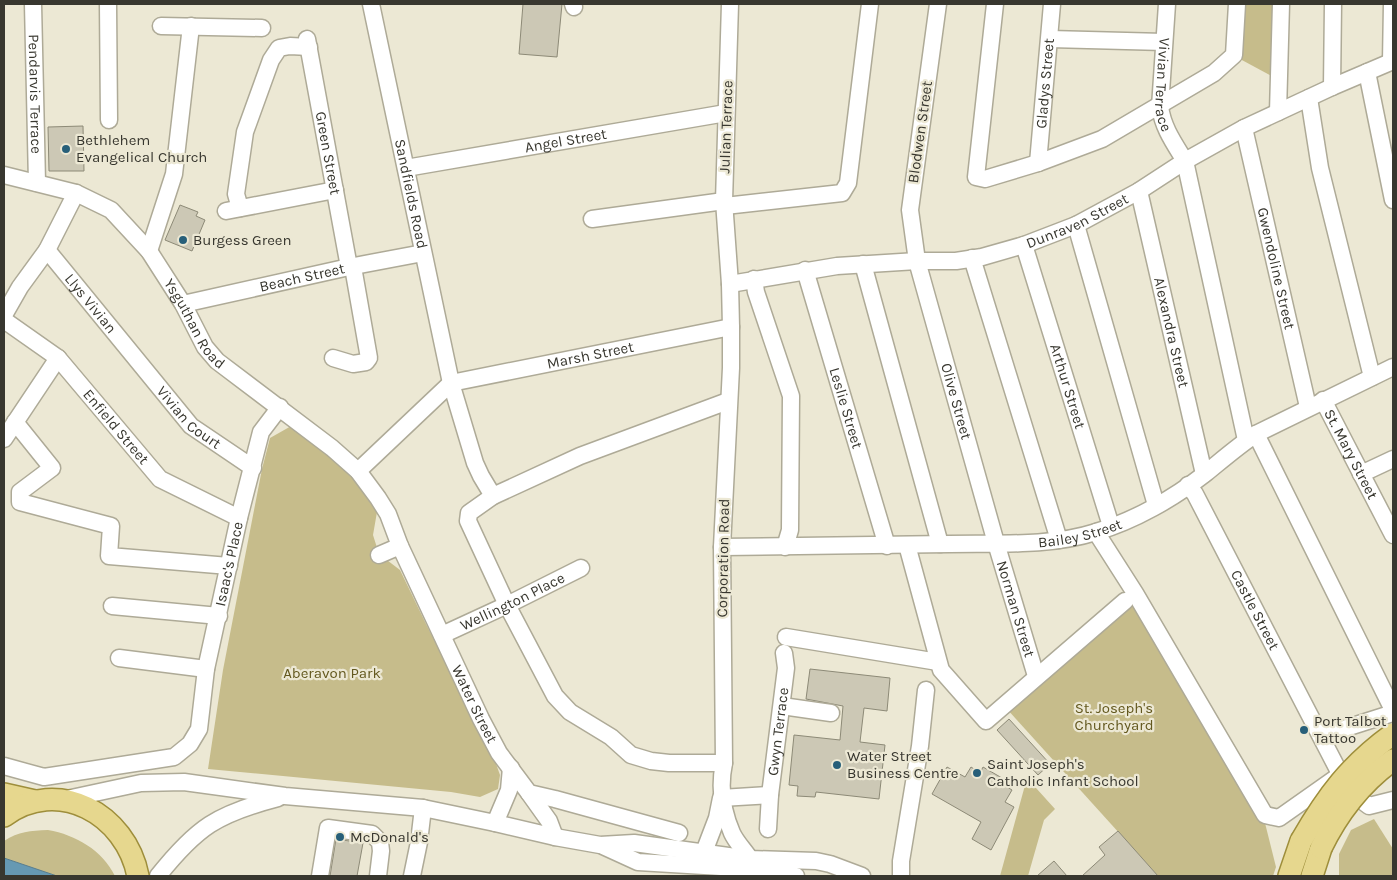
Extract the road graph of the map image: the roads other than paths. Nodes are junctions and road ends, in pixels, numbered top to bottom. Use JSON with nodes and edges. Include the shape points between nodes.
{"nodes":[{"id":1,"x":33,"y":4,"type":"edge"},
{"id":2,"x":108,"y":4,"type":"edge"},
{"id":3,"x":371,"y":4,"type":"edge"},
{"id":4,"x":730,"y":4,"type":"edge"},
{"id":5,"x":870,"y":4,"type":"edge"},
{"id":6,"x":938,"y":4,"type":"edge"},
{"id":7,"x":995,"y":4,"type":"edge"},
{"id":8,"x":1052,"y":4,"type":"edge"},
{"id":9,"x":1166,"y":4,"type":"edge"},
{"id":10,"x":1237,"y":4,"type":"edge"},
{"id":11,"x":1281,"y":4,"type":"edge"},
{"id":12,"x":1333,"y":4,"type":"edge"},
{"id":13,"x":1392,"y":4,"type":"edge"},
{"id":14,"x":161,"y":26,"type":"dead end"},
{"id":15,"x":191,"y":26,"type":"junction"},
{"id":16,"x":262,"y":28,"type":"dead end"},
{"id":17,"x":1050,"y":39,"type":"junction"},
{"id":18,"x":1164,"y":42,"type":"junction"},
{"id":19,"x":1392,"y":62,"type":"edge"},
{"id":20,"x":1367,"y":72,"type":"junction"},
{"id":21,"x":1332,"y":87,"type":"junction"},
{"id":22,"x":1309,"y":98,"type":"junction"},
{"id":23,"x":1160,"y":106,"type":"junction"},
{"id":24,"x":1278,"y":112,"type":"junction"},
{"id":25,"x":726,"y":113,"type":"junction"},
{"id":26,"x":109,"y":120,"type":"dead end"},
{"id":27,"x":1244,"y":128,"type":"junction"},
{"id":28,"x":1185,"y":161,"type":"junction"},
{"id":29,"x":1038,"y":164,"type":"junction"},
{"id":30,"x":406,"y":168,"type":"junction"},
{"id":31,"x":4,"y":175,"type":"edge"},
{"id":32,"x":36,"y":183,"type":"junction"},
{"id":33,"x":335,"y":190,"type":"junction"},
{"id":34,"x":1139,"y":191,"type":"junction"},
{"id":35,"x":76,"y":192,"type":"junction"},
{"id":36,"x":1393,"y":200,"type":"edge"},
{"id":37,"x":724,"y":203,"type":"junction"},
{"id":38,"x":592,"y":219,"type":"dead end"},
{"id":39,"x":1076,"y":225,"type":"junction"},
{"id":40,"x":1024,"y":245,"type":"junction"},
{"id":41,"x":47,"y":250,"type":"junction"},
{"id":42,"x":727,"y":250,"type":"joint"},
{"id":43,"x":150,"y":251,"type":"junction"},
{"id":44,"x":423,"y":253,"type":"junction"},
{"id":45,"x":972,"y":258,"type":"junction"},
{"id":46,"x":917,"y":261,"type":"junction"},
{"id":47,"x":863,"y":264,"type":"junction"},
{"id":48,"x":351,"y":267,"type":"junction"},
{"id":49,"x":805,"y":270,"type":"junction"},
{"id":50,"x":754,"y":279,"type":"junction"},
{"id":51,"x":730,"y":284,"type":"junction"},
{"id":52,"x":183,"y":304,"type":"junction"},
{"id":53,"x":4,"y":315,"type":"edge"},
{"id":54,"x":4,"y":320,"type":"edge"},
{"id":55,"x":731,"y":327,"type":"junction"},
{"id":56,"x":134,"y":356,"type":"joint"},
{"id":57,"x":58,"y":358,"type":"junction"},
{"id":58,"x":333,"y":358,"type":"dead end"},
{"id":59,"x":1393,"y":367,"type":"edge"},
{"id":60,"x":1372,"y":377,"type":"junction"},
{"id":61,"x":451,"y":382,"type":"junction"},
{"id":62,"x":1323,"y":400,"type":"junction"},
{"id":63,"x":728,"y":401,"type":"junction"},
{"id":64,"x":280,"y":407,"type":"junction"},
{"id":65,"x":1308,"y":407,"type":"junction"},
{"id":66,"x":15,"y":422,"type":"junction"},
{"id":67,"x":1251,"y":437,"type":"junction"},
{"id":68,"x":4,"y":439,"type":"edge"},
{"id":69,"x":1393,"y":459,"type":"edge"},
{"id":70,"x":253,"y":468,"type":"junction"},
{"id":71,"x":358,"y":471,"type":"junction"},
{"id":72,"x":1204,"y":474,"type":"junction"},
{"id":73,"x":1361,"y":474,"type":"junction"},
{"id":74,"x":1188,"y":486,"type":"junction"},
{"id":75,"x":493,"y":496,"type":"junction"},
{"id":76,"x":1156,"y":505,"type":"junction"},
{"id":77,"x":239,"y":518,"type":"junction"},
{"id":78,"x":1103,"y":529,"type":"junction"},
{"id":79,"x":1393,"y":535,"type":"edge"},
{"id":80,"x":1059,"y":540,"type":"junction"},
{"id":81,"x":996,"y":543,"type":"junction"},
{"id":82,"x":940,"y":544,"type":"junction"},
{"id":83,"x":907,"y":545,"type":"junction"},
{"id":84,"x":400,"y":546,"type":"junction"},
{"id":85,"x":887,"y":546,"type":"junction"},
{"id":86,"x":722,"y":547,"type":"junction"},
{"id":87,"x":785,"y":547,"type":"junction"},
{"id":88,"x":379,"y":555,"type":"dead end"},
{"id":89,"x":229,"y":566,"type":"junction"},
{"id":90,"x":581,"y":568,"type":"dead end"},
{"id":91,"x":1125,"y":601,"type":"dead end"},
{"id":92,"x":507,"y":605,"type":"junction"},
{"id":93,"x":112,"y":606,"type":"dead end"},
{"id":94,"x":219,"y":616,"type":"junction"},
{"id":95,"x":442,"y":635,"type":"junction"},
{"id":96,"x":119,"y":658,"type":"dead end"},
{"id":97,"x":938,"y":662,"type":"junction"},
{"id":98,"x":206,"y":669,"type":"junction"},
{"id":99,"x":1036,"y":676,"type":"junction"},
{"id":100,"x":926,"y":690,"type":"dead end"},
{"id":101,"x":782,"y":706,"type":"junction"},
{"id":102,"x":1393,"y":712,"type":"edge"},
{"id":103,"x":831,"y":713,"type":"dead end"},
{"id":104,"x":1393,"y":734,"type":"edge"},
{"id":105,"x":1321,"y":736,"type":"junction"},
{"id":106,"x":1393,"y":760,"type":"edge"},
{"id":107,"x":724,"y":764,"type":"junction"},
{"id":108,"x":4,"y":766,"type":"edge"},
{"id":109,"x":511,"y":768,"type":"junction"},
{"id":110,"x":1340,"y":775,"type":"junction"},
{"id":111,"x":4,"y":794,"type":"edge"},
{"id":112,"x":529,"y":794,"type":"junction"},
{"id":113,"x":770,"y":795,"type":"junction"},
{"id":114,"x":285,"y":796,"type":"junction"},
{"id":115,"x":721,"y":798,"type":"junction"},
{"id":116,"x":62,"y":800,"type":"junction"},
{"id":117,"x":1393,"y":800,"type":"edge"},
{"id":118,"x":35,"y":801,"type":"junction"},
{"id":119,"x":423,"y":808,"type":"junction"},
{"id":120,"x":4,"y":816,"type":"edge"},
{"id":121,"x":495,"y":823,"type":"junction"},
{"id":122,"x":768,"y":829,"type":"dead end"},
{"id":123,"x":679,"y":833,"type":"dead end"},
{"id":124,"x":555,"y":837,"type":"junction"},
{"id":125,"x":600,"y":845,"type":"junction"},
{"id":126,"x":704,"y":852,"type":"junction"},
{"id":127,"x":721,"y":867,"type":"junction"},
{"id":128,"x":745,"y":868,"type":"edge"},
{"id":129,"x":138,"y":876,"type":"edge"},
{"id":130,"x":158,"y":876,"type":"edge"},
{"id":131,"x":320,"y":876,"type":"edge"},
{"id":132,"x":378,"y":876,"type":"edge"},
{"id":133,"x":412,"y":876,"type":"edge"},
{"id":134,"x":788,"y":876,"type":"edge"},
{"id":135,"x":862,"y":876,"type":"edge"},
{"id":136,"x":901,"y":876,"type":"edge"},
{"id":137,"x":1289,"y":876,"type":"edge"},
{"id":138,"x":1312,"y":876,"type":"edge"}],
"edges":[{"from":1,"to":32,"type":"street","name":"Pendarvis Terrace"},
{"from":2,"to":26,"type":"street"},
{"from":3,"to":30,"type":"street","name":"Sandfields Road"},
{"from":4,"to":25,"type":"street","name":"Julian Terrace"},
{"from":5,"to":37,"type":"street","via":[[848,182],[842,194]]},
{"from":6,"to":46,"type":"street","name":"Blodwen Street","via":[[910,210]]},
{"from":7,"to":29,"type":"street","via":[[976,177],[985,179]]},
{"from":8,"to":17,"type":"street","name":"Gladys Street"},
{"from":9,"to":18,"type":"street","name":"Vivian Terrace"},
{"from":10,"to":23,"type":"street","via":[[1234,55],[1214,74]]},
{"from":11,"to":24,"type":"street"},
{"from":12,"to":21,"type":"street"},
{"from":13,"to":19,"type":"street"},
{"from":14,"to":15,"type":"street"},
{"from":15,"to":16,"type":"street"},
{"from":15,"to":43,"type":"street","via":[[174,174]]},
{"from":17,"to":18,"type":"street"},
{"from":17,"to":29,"type":"street","name":"Gladys Street"},
{"from":18,"to":23,"type":"street","name":"Vivian Terrace"},
{"from":19,"to":20,"type":"street","name":"Dunraven Street"},
{"from":20,"to":21,"type":"street","name":"Dunraven Street"},
{"from":20,"to":36,"type":"street"},
{"from":21,"to":22,"type":"street","name":"Dunraven Street"},
{"from":22,"to":24,"type":"street","name":"Dunraven Street"},
{"from":22,"to":60,"type":"street","via":[[1320,168]]},
{"from":23,"to":28,"type":"street","name":"Vivian Terrace","via":[[1167,132]]},
{"from":23,"to":29,"type":"street","via":[[1102,139]]},
{"from":24,"to":27,"type":"street","name":"Dunraven Street"},
{"from":25,"to":30,"type":"street","name":"Angel Street"},
{"from":25,"to":37,"type":"street","name":"Julian Terrace"},
{"from":27,"to":28,"type":"street","name":"Dunraven Street"},
{"from":27,"to":65,"type":"street","name":"Gwendoline Street"},
{"from":28,"to":34,"type":"street","name":"Dunraven Street"},
{"from":28,"to":67,"type":"street","name":"Vivian Terrace"},
{"from":30,"to":44,"type":"street","name":"Sandfields Road"},
{"from":31,"to":32,"type":"street","name":"Ysguthan Road"},
{"from":32,"to":35,"type":"street","name":"Ysguthan Road"},
{"from":33,"to":33,"type":"street","name":"Green Street","via":[[308,43],[279,48],[271,60],[245,132],[233,210]]},
{"from":33,"to":48,"type":"street","name":"Green Street"},
{"from":34,"to":39,"type":"street","name":"Dunraven Street"},
{"from":34,"to":72,"type":"street","name":"Alexandra Street"},
{"from":35,"to":41,"type":"street"},
{"from":35,"to":43,"type":"street","name":"Ysguthan Road","via":[[111,210]]},
{"from":37,"to":38,"type":"street"},
{"from":37,"to":42,"type":"street","name":"Julian Terrace"},
{"from":39,"to":40,"type":"street","name":"Dunraven Street"},
{"from":39,"to":76,"type":"street"},
{"from":40,"to":45,"type":"street","name":"Dunraven Street"},
{"from":40,"to":78,"type":"street","name":"Arthur Street"},
{"from":41,"to":53,"type":"street"},
{"from":41,"to":56,"type":"street","name":"Llys Vivian"},
{"from":42,"to":51,"type":"street","name":"Corporation Road"},
{"from":43,"to":52,"type":"street","name":"Ysguthan Road"},
{"from":44,"to":48,"type":"street","name":"Beach Street"},
{"from":44,"to":61,"type":"street","name":"Sandfields Road"},
{"from":45,"to":46,"type":"street","name":"Dunraven Street"},
{"from":45,"to":80,"type":"street"},
{"from":46,"to":47,"type":"street","name":"Dunraven Street"},
{"from":46,"to":81,"type":"street","name":"Olive Street"},
{"from":47,"to":49,"type":"street","name":"Dunraven Street"},
{"from":47,"to":82,"type":"street"},
{"from":48,"to":52,"type":"street","name":"Beach Street"},
{"from":48,"to":58,"type":"street","name":"Green Street","via":[[369,358],[366,362],[353,364]]},
{"from":49,"to":50,"type":"street","name":"Dunraven Street"},
{"from":49,"to":85,"type":"street","name":"Leslie Street"},
{"from":50,"to":51,"type":"street","name":"Dunraven Street"},
{"from":50,"to":87,"type":"street","via":[[791,396],[790,530]]},
{"from":51,"to":55,"type":"street","name":"Corporation Road"},
{"from":52,"to":64,"type":"street","name":"Ysguthan Road","via":[[205,347],[218,361]]},
{"from":54,"to":57,"type":"street","name":"Enfield Street"},
{"from":55,"to":61,"type":"street","name":"Marsh Street"},
{"from":55,"to":63,"type":"street","name":"Corporation Road"},
{"from":56,"to":70,"type":"street","name":"Vivian Court","via":[[191,426]]},
{"from":57,"to":66,"type":"street"},
{"from":57,"to":77,"type":"street","name":"Enfield Street","via":[[160,479]]},
{"from":59,"to":60,"type":"street","name":"Bailey Street"},
{"from":60,"to":62,"type":"street","name":"Bailey Street"},
{"from":61,"to":71,"type":"street"},
{"from":61,"to":75,"type":"street","name":"Sandfields Road","via":[[475,463]]},
{"from":62,"to":65,"type":"street","name":"Bailey Street"},
{"from":62,"to":73,"type":"street","name":"St. Mary Street"},
{"from":63,"to":75,"type":"street","via":[[580,456]]},
{"from":63,"to":86,"type":"street","name":"Corporation Road"},
{"from":64,"to":70,"type":"street","name":"Isaac's Place","via":[[261,432]]},
{"from":64,"to":71,"type":"street","name":"Ysguthan Road"},
{"from":65,"to":67,"type":"street","name":"Bailey Street"},
{"from":66,"to":68,"type":"street"},
{"from":66,"to":89,"type":"street","via":[[52,468],[20,492],[20,502],[111,526],[110,556]]},
{"from":67,"to":72,"type":"street","name":"Bailey Street"},
{"from":67,"to":102,"type":"street","name":"Vivian Terrace"},
{"from":69,"to":73,"type":"street"},
{"from":70,"to":77,"type":"street","name":"Isaac's Place"},
{"from":71,"to":84,"type":"street","name":"Water Street","via":[[388,514]]},
{"from":72,"to":74,"type":"street","name":"Bailey Street"},
{"from":73,"to":79,"type":"street","name":"St. Mary Street"},
{"from":74,"to":76,"type":"street","name":"Bailey Street"},
{"from":74,"to":105,"type":"street","name":"Castle Street"},
{"from":75,"to":92,"type":"street","via":[[469,513],[468,521]]},
{"from":76,"to":78,"type":"street","name":"Bailey Street"},
{"from":77,"to":89,"type":"street","name":"Isaac's Place"},
{"from":78,"to":80,"type":"street","name":"Bailey Street"},
{"from":78,"to":110,"type":"street","name":"Arthur Street","via":[[1135,594],[1265,815],[1278,818]]},
{"from":80,"to":81,"type":"street","name":"Bailey Street"},
{"from":81,"to":82,"type":"street","name":"Bailey Street"},
{"from":81,"to":99,"type":"street","name":"Norman Street"},
{"from":82,"to":83,"type":"street","name":"Bailey Street"},
{"from":83,"to":85,"type":"street","name":"Bailey Street"},
{"from":83,"to":97,"type":"street"},
{"from":84,"to":88,"type":"street"},
{"from":84,"to":95,"type":"street","name":"Water Street"},
{"from":85,"to":87,"type":"street","name":"Bailey Street"},
{"from":86,"to":87,"type":"street","name":"Bailey Street"},
{"from":86,"to":107,"type":"street","name":"Corporation Road"},
{"from":89,"to":94,"type":"street","name":"Isaac's Place"},
{"from":90,"to":92,"type":"street","name":"Wellington Place"},
{"from":91,"to":99,"type":"street"},
{"from":92,"to":95,"type":"street","name":"Wellington Place"},
{"from":92,"to":107,"type":"street","via":[[555,696],[570,712],[611,737],[631,755],[669,763]]},
{"from":93,"to":94,"type":"street"},
{"from":94,"to":98,"type":"street","name":"Isaac's Place"},
{"from":95,"to":109,"type":"street","name":"Water Street","via":[[499,753]]},
{"from":96,"to":98,"type":"street"},
{"from":97,"to":99,"type":"street","via":[[941,670],[986,722]]},
{"from":97,"to":101,"type":"street","name":"Gwyn Terrace","via":[[788,657]]},
{"from":98,"to":108,"type":"street","name":"Isaac's Place","via":[[199,730],[190,744],[174,756],[44,777]]},
{"from":100,"to":136,"type":"street"},
{"from":101,"to":103,"type":"street"},
{"from":101,"to":113,"type":"street","name":"Gwyn Terrace"},
{"from":102,"to":105,"type":"street"},
{"from":104,"to":137,"type":"main road","bridge":true,"via":[[1370,750],[1346,774],[1321,807],[1301,841]]},
{"from":105,"to":110,"type":"street","name":"Castle Street"},
{"from":106,"to":138,"type":"main road","bridge":true,"via":[[1365,783],[1330,828]]},
{"from":107,"to":115,"type":"street","name":"Corporation Road"},
{"from":109,"to":112,"type":"street","name":"Water Street"},
{"from":109,"to":121,"type":"street","via":[[510,790]]},
{"from":110,"to":117,"type":"street","name":"Castle Street","via":[[1349,791],[1369,806]]},
{"from":111,"to":118,"type":"main road"},
{"from":112,"to":123,"type":"street"},
{"from":112,"to":124,"type":"street","name":"Water Street","via":[[549,821]]},
{"from":113,"to":115,"type":"street","name":"Gwyn Terrace"},
{"from":113,"to":122,"type":"street","name":"Gwyn Terrace"},
{"from":114,"to":116,"type":"street","via":[[162,782],[141,783]]},
{"from":114,"to":119,"type":"street"},
{"from":114,"to":130,"type":"street","via":[[217,819],[184,844]]},
{"from":115,"to":126,"type":"street"},
{"from":115,"to":128,"type":"street","name":"Corporation Road"},
{"from":116,"to":118,"type":"main road"},
{"from":116,"to":129,"type":"main road","via":[[77,803],[106,821],[126,844]]},
{"from":118,"to":120,"type":"main road"},
{"from":119,"to":121,"type":"street"},
{"from":119,"to":133,"type":"street"},
{"from":121,"to":124,"type":"street"},
{"from":124,"to":125,"type":"street"},
{"from":125,"to":126,"type":"street","via":[[634,843]]},
{"from":125,"to":127,"type":"street","via":[[638,862]]},
{"from":126,"to":127,"type":"street"},
{"from":126,"to":128,"type":"street"},
{"from":127,"to":128,"type":"street"},
{"from":128,"to":134,"type":"street"},
{"from":128,"to":135,"type":"street","via":[[816,862]]},
{"from":131,"to":132,"type":"street","via":[[328,828],[372,834],[380,842]]}]}
